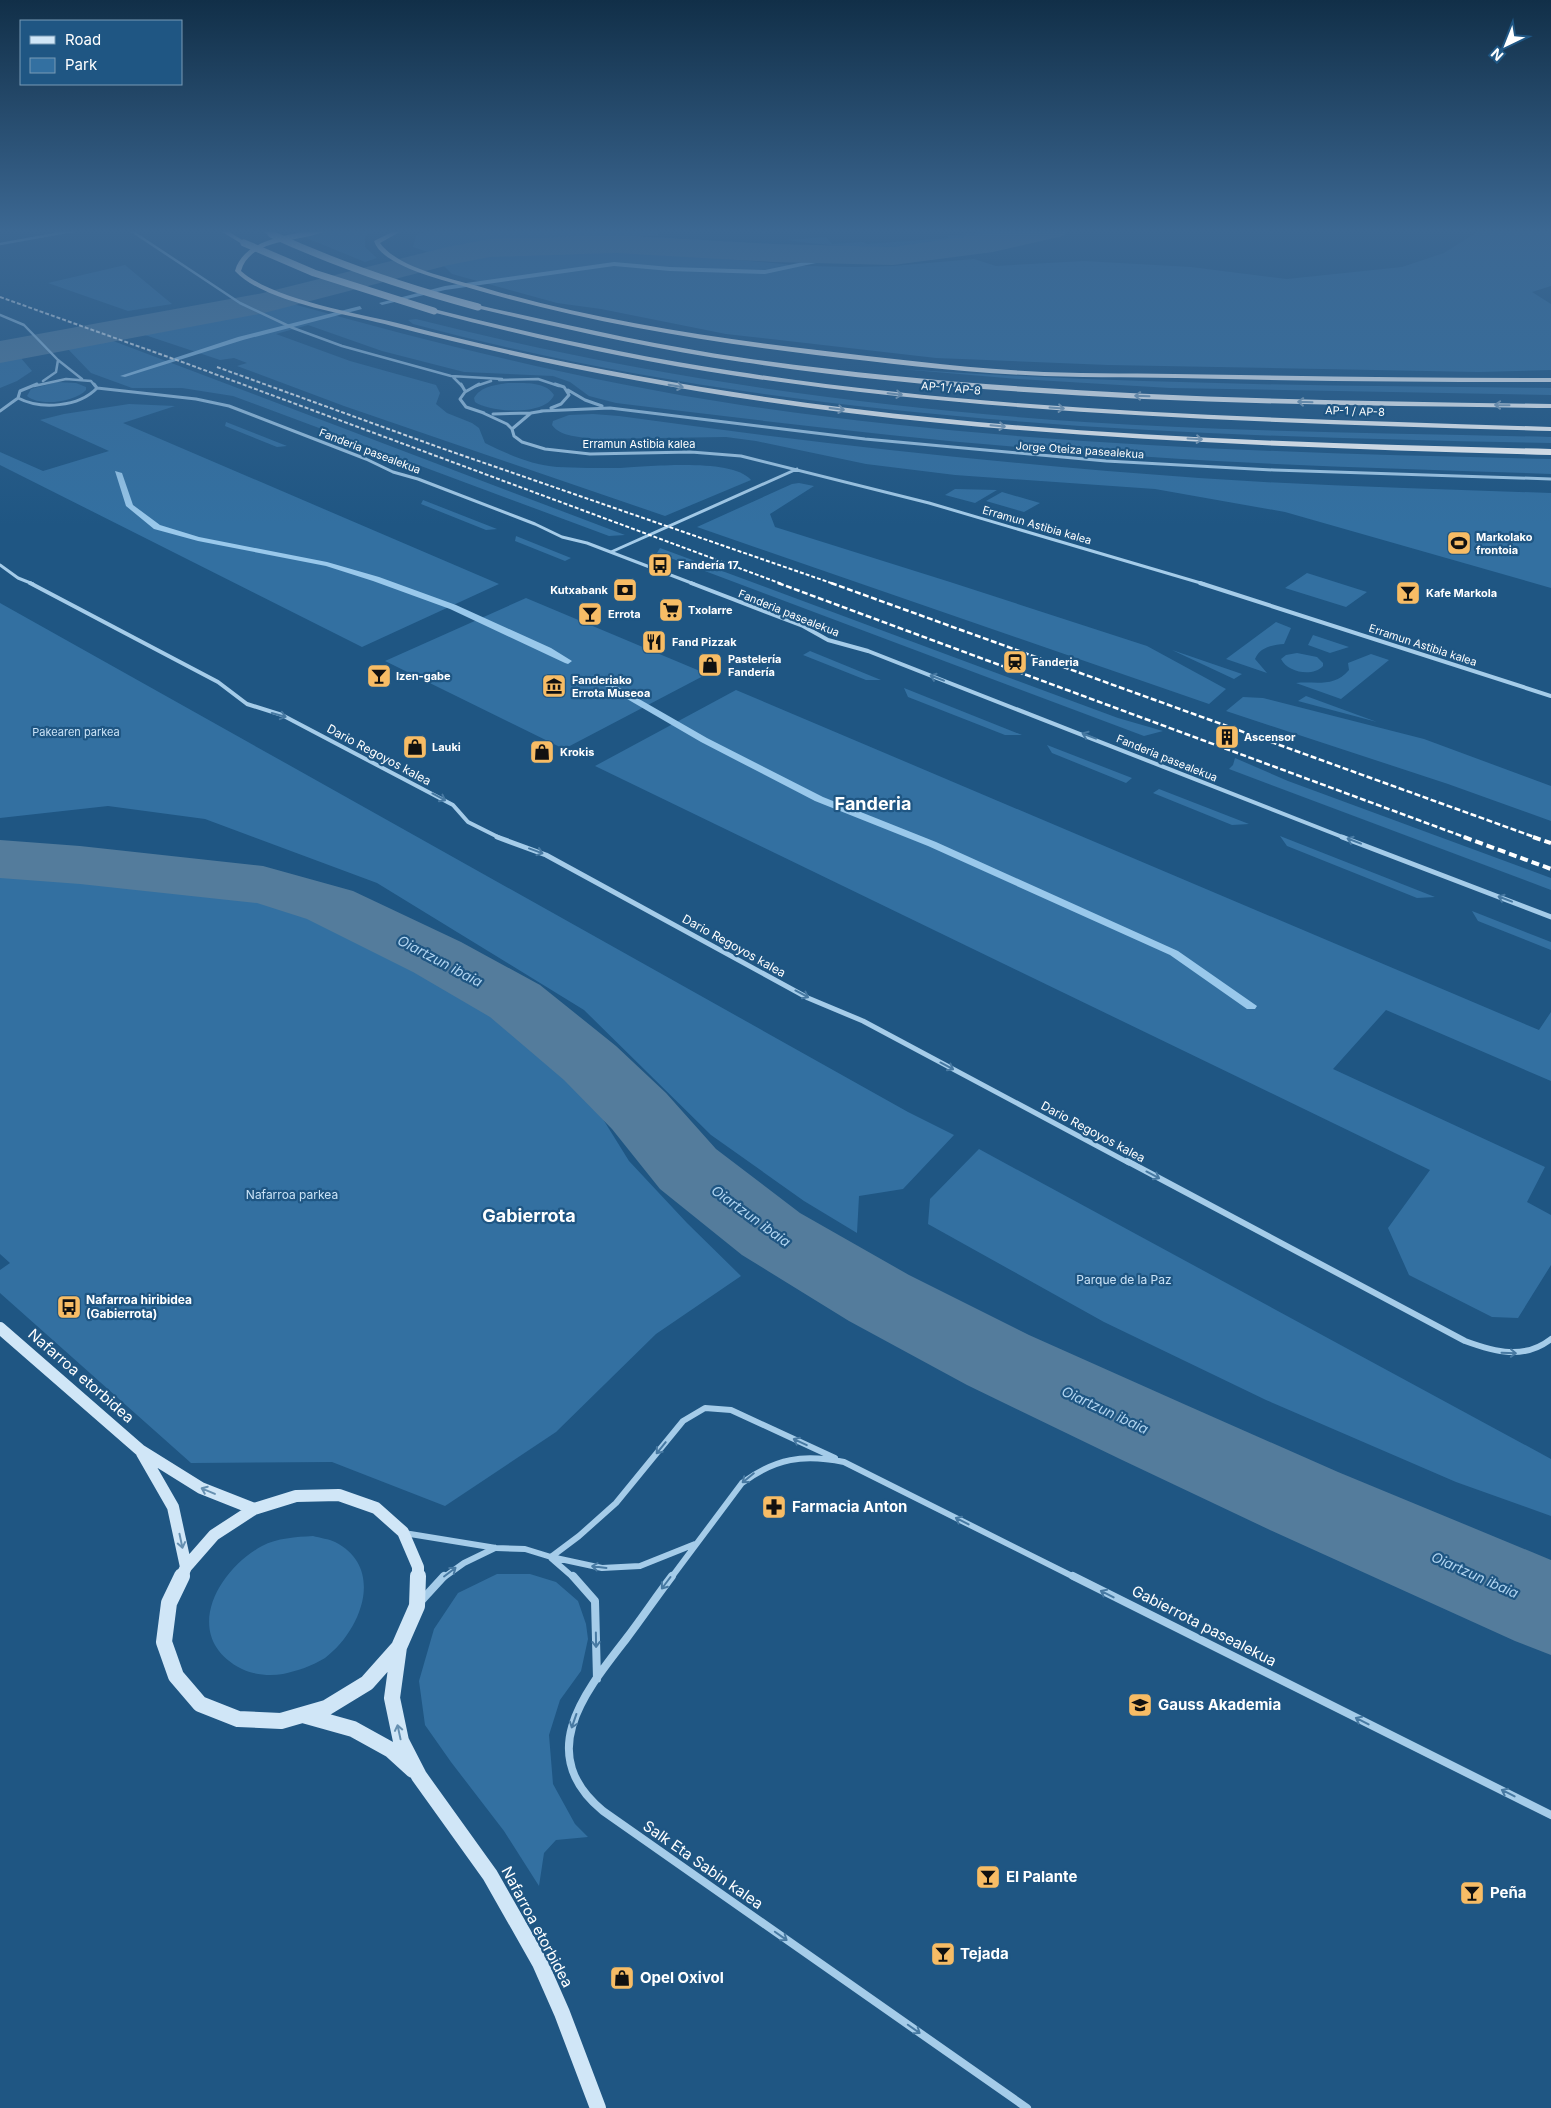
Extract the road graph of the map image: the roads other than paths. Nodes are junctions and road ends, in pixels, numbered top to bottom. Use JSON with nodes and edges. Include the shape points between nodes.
{"nodes":[{"id":1,"x":28,"y":328,"type":"edge"},
{"id":2,"x":295,"y":328,"type":"edge"},
{"id":3,"x":407,"y":328,"type":"edge"},
{"id":4,"x":503,"y":328,"type":"edge"},
{"id":5,"x":562,"y":328,"type":"edge"},
{"id":6,"x":648,"y":328,"type":"edge"},
{"id":7,"x":58,"y":360,"type":"junction"},
{"id":8,"x":451,"y":376,"type":"junction"},
{"id":9,"x":502,"y":379,"type":"junction"},
{"id":10,"x":82,"y":380,"type":"junction"},
{"id":11,"x":1551,"y":380,"type":"edge"},
{"id":12,"x":40,"y":382,"type":"junction"},
{"id":13,"x":97,"y":388,"type":"junction"},
{"id":14,"x":568,"y":390,"type":"junction"},
{"id":15,"x":465,"y":391,"type":"junction"},
{"id":16,"x":18,"y":398,"type":"junction"},
{"id":17,"x":1551,"y":406,"type":"edge"},
{"id":18,"x":610,"y":408,"type":"junction"},
{"id":19,"x":0,"y":411,"type":"edge"},
{"id":20,"x":541,"y":411,"type":"junction"},
{"id":21,"x":481,"y":412,"type":"junction"},
{"id":22,"x":531,"y":413,"type":"junction"},
{"id":23,"x":1278,"y":419,"type":"junction"},
{"id":24,"x":1527,"y":419,"type":"dead end"},
{"id":25,"x":512,"y":429,"type":"junction"},
{"id":26,"x":1551,"y":429,"type":"edge"},
{"id":27,"x":1324,"y":444,"type":"junction"},
{"id":28,"x":1551,"y":447,"type":"edge"},
{"id":29,"x":1551,"y":452,"type":"edge"},
{"id":30,"x":797,"y":469,"type":"junction"},
{"id":31,"x":1551,"y":480,"type":"edge"},
{"id":32,"x":610,"y":552,"type":"junction"},
{"id":33,"x":0,"y":565,"type":"edge"},
{"id":34,"x":1551,"y":696,"type":"edge"},
{"id":35,"x":1551,"y":917,"type":"edge"},
{"id":36,"x":0,"y":1328,"type":"edge"},
{"id":37,"x":1551,"y":1339,"type":"edge"},
{"id":38,"x":140,"y":1450,"type":"junction"},
{"id":39,"x":844,"y":1462,"type":"junction"},
{"id":40,"x":254,"y":1509,"type":"junction"},
{"id":41,"x":403,"y":1532,"type":"junction"},
{"id":42,"x":696,"y":1544,"type":"junction"},
{"id":43,"x":496,"y":1548,"type":"junction"},
{"id":44,"x":551,"y":1557,"type":"junction"},
{"id":45,"x":186,"y":1567,"type":"junction"},
{"id":46,"x":417,"y":1606,"type":"junction"},
{"id":47,"x":399,"y":1647,"type":"junction"},
{"id":48,"x":597,"y":1679,"type":"junction"},
{"id":49,"x":303,"y":1715,"type":"junction"},
{"id":50,"x":419,"y":1776,"type":"junction"},
{"id":51,"x":1551,"y":1816,"type":"edge"},
{"id":52,"x":598,"y":2108,"type":"edge"},
{"id":53,"x":1027,"y":2108,"type":"edge"}],
"edges":[{"from":1,"to":7,"type":"street","name":"Fanderia pasealekua"},
{"from":2,"to":8,"type":"street"},
{"from":3,"to":27,"type":"highway","one_way":true,"via":[[555,364],[651,382],[822,407],[1030,429]]},
{"from":4,"to":23,"type":"highway","name":"AP-1 / AP-8","one_way":true,"bridge":true,"via":[[674,364],[898,395]]},
{"from":17,"to":5,"type":"highway","name":"AP-1 / AP-8","one_way":true,"bridge":true,"via":[[1246,400],[931,382],[662,348]]},
{"from":6,"to":11,"type":"highway","via":[[866,359],[1024,373]]},
{"from":7,"to":10,"type":"street","name":"Fanderia pasealekua"},
{"from":7,"to":12,"type":"street","via":[[56,372]]},
{"from":8,"to":9,"type":"street"},
{"from":8,"to":15,"type":"street"},
{"from":9,"to":14,"type":"street","name":"Jorge Oteiza pasealekua","via":[[548,381]]},
{"from":9,"to":15,"type":"street"},
{"from":10,"to":12,"type":"street"},
{"from":10,"to":13,"type":"street","name":"Fanderia pasealekua","via":[[95,384]]},
{"from":12,"to":16,"type":"street","via":[[20,392]]},
{"from":13,"to":16,"type":"street","via":[[90,396],[60,404],[29,403]]},
{"from":13,"to":32,"type":"street","name":"Fanderia pasealekua","via":[[127,394],[178,395],[214,401],[562,537]]},
{"from":14,"to":18,"type":"street","name":"Jorge Oteiza pasealekua"},
{"from":14,"to":20,"type":"street","via":[[567,400]]},
{"from":15,"to":21,"type":"street","name":"Erramun Astibia kalea","via":[[461,395],[462,403]]},
{"from":16,"to":19,"type":"street"},
{"from":18,"to":20,"type":"street","name":"Jorge Oteiza pasealekua"},
{"from":18,"to":31,"type":"street","name":"Jorge Oteiza pasealekua","via":[[1024,455],[1190,466]]},
{"from":20,"to":22,"type":"street"},
{"from":21,"to":22,"type":"street","via":[[505,415]]},
{"from":21,"to":25,"type":"street","name":"Erramun Astibia kalea","via":[[500,419]]},
{"from":22,"to":25,"type":"street"},
{"from":23,"to":24,"type":"highway"},
{"from":23,"to":26,"type":"highway","name":"AP-1 / AP-8"},
{"from":25,"to":30,"type":"street","name":"Erramun Astibia kalea","via":[[514,436],[522,442],[559,452],[607,455],[717,453]]},
{"from":27,"to":28,"type":"highway"},
{"from":27,"to":29,"type":"highway"},
{"from":30,"to":32,"type":"street"},
{"from":30,"to":34,"type":"street","name":"Erramun Astibia kalea","via":[[1148,566]]},
{"from":35,"to":32,"type":"street","name":"Fanderia pasealekua","one_way":true,"via":[[868,651],[828,640],[803,626]]},
{"from":33,"to":37,"type":"street","name":"Dario Regoyos kalea","one_way":true,"via":[[18,578],[218,682],[235,698],[258,710],[282,715],[453,805],[468,822],[490,834],[546,855],[808,998],[863,1021],[1465,1341],[1513,1354],[1541,1347]]},
{"from":36,"to":38,"type":"main road","name":"Nafarroa etorbidea"},
{"from":40,"to":38,"type":"main road","name":"Nafarroa etorbidea","one_way":true,"via":[[201,1488]]},
{"from":38,"to":45,"type":"main road","name":"Nafarroa etorbidea","one_way":true,"via":[[174,1507]]},
{"from":39,"to":42,"type":"street","name":"Gabierrota pasealekua","one_way":true,"via":[[808,1457],[772,1464],[756,1472],[742,1483]]},
{"from":39,"to":44,"type":"street","name":"Gabierrota pasealekua","one_way":true,"via":[[732,1410],[706,1408],[684,1421],[616,1503]]},
{"from":51,"to":39,"type":"street","name":"Gabierrota pasealekua","one_way":true},
{"from":40,"to":41,"type":"main road","name":"Nafarroa etorbidea","via":[[296,1496],[340,1495],[376,1508]]},
{"from":40,"to":45,"type":"main road","name":"Nafarroa etorbidea","via":[[214,1535]]},
{"from":41,"to":43,"type":"street"},
{"from":41,"to":46,"type":"main road","name":"Nafarroa etorbidea","via":[[418,1567]]},
{"from":42,"to":44,"type":"street","one_way":true,"via":[[640,1566],[602,1568]]},
{"from":42,"to":48,"type":"street","name":"Salk Eta Sabin kalea","one_way":true},
{"from":43,"to":44,"type":"street","via":[[525,1549]]},
{"from":46,"to":43,"type":"street","one_way":true,"via":[[450,1571],[472,1557]]},
{"from":44,"to":48,"type":"street","one_way":true,"via":[[595,1601]]},
{"from":45,"to":49,"type":"main road","name":"Nafarroa etorbidea","via":[[169,1603],[164,1642],[176,1676],[200,1704],[238,1719],[281,1721]]},
{"from":46,"to":47,"type":"main road","name":"Nafarroa etorbidea"},
{"from":47,"to":49,"type":"main road","name":"Nafarroa etorbidea","via":[[367,1683],[326,1708]]},
{"from":50,"to":47,"type":"main road","name":"Nafarroa etorbidea","one_way":true,"via":[[401,1741],[392,1698]]},
{"from":48,"to":53,"type":"street","name":"Salk Eta Sabin kalea","one_way":true,"via":[[578,1709],[568,1746],[570,1764],[587,1799]]},
{"from":49,"to":50,"type":"main road","name":"Nafarroa etorbidea","via":[[353,1729],[391,1750]]},
{"from":50,"to":52,"type":"main road","name":"Nafarroa etorbidea","via":[[474,1851],[540,1963]]}]}
